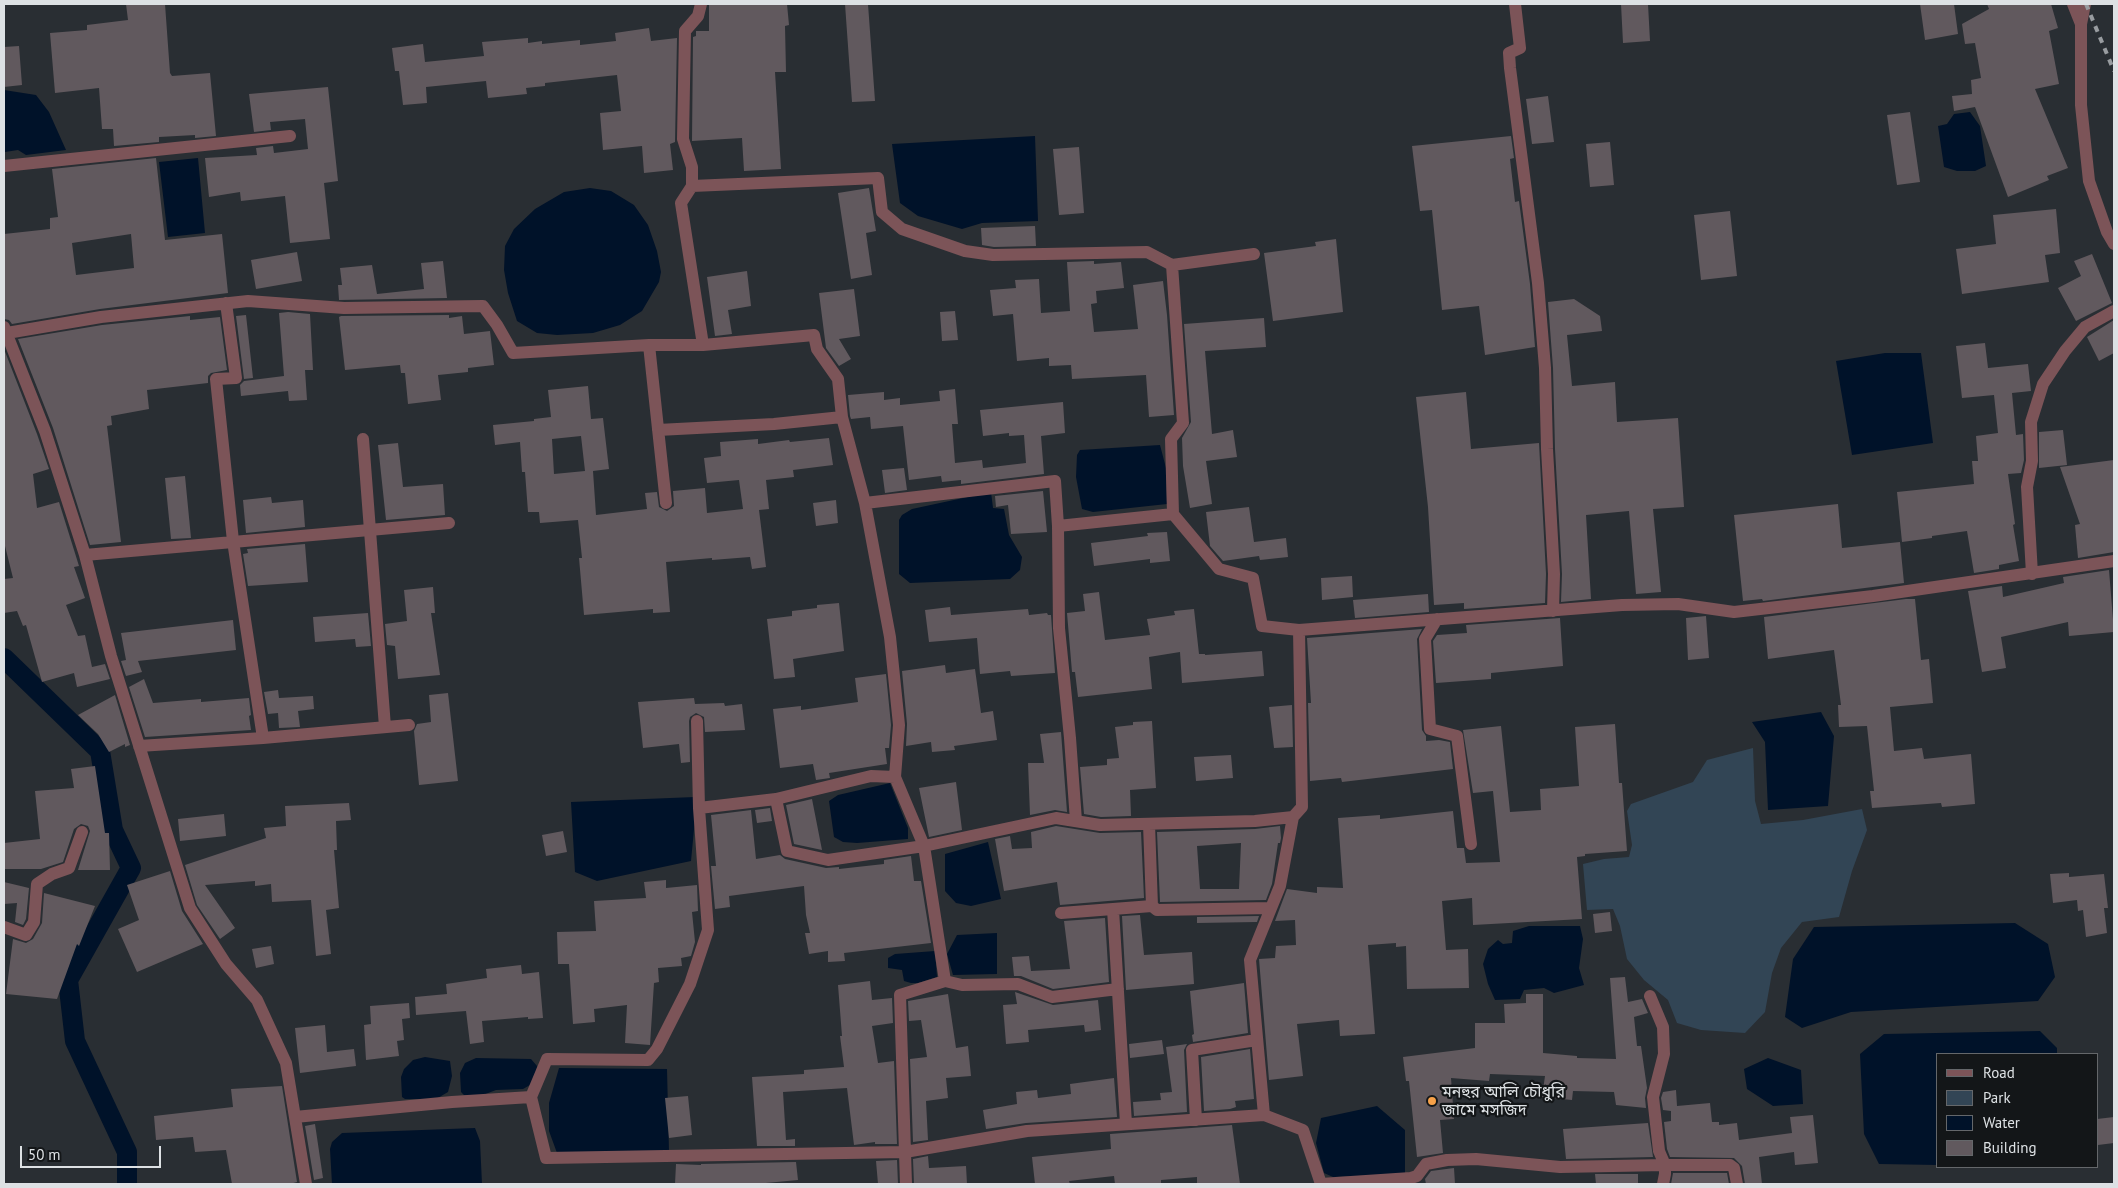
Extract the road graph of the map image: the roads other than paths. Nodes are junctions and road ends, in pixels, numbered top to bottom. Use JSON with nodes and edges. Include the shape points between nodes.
{"nodes":[{"id":1,"x":701,"y":4,"type":"edge"},
{"id":2,"x":1515,"y":4,"type":"edge"},
{"id":3,"x":2073,"y":4,"type":"edge"},
{"id":4,"x":2085,"y":4,"type":"edge"},
{"id":5,"x":2081,"y":24,"type":"junction"},
{"id":6,"x":290,"y":136,"type":"dead end"},
{"id":7,"x":4,"y":166,"type":"edge"},
{"id":8,"x":692,"y":186,"type":"junction"},
{"id":9,"x":2114,"y":244,"type":"edge"},
{"id":10,"x":1254,"y":254,"type":"dead end"},
{"id":11,"x":1172,"y":265,"type":"junction"},
{"id":12,"x":226,"y":303,"type":"junction"},
{"id":13,"x":2114,"y":311,"type":"edge"},
{"id":14,"x":5,"y":330,"type":"edge"},
{"id":15,"x":649,"y":345,"type":"junction"},
{"id":16,"x":703,"y":345,"type":"junction"},
{"id":17,"x":842,"y":417,"type":"junction"},
{"id":18,"x":658,"y":430,"type":"junction"},
{"id":19,"x":363,"y":439,"type":"dead end"},
{"id":20,"x":865,"y":502,"type":"junction"},
{"id":21,"x":666,"y":503,"type":"dead end"},
{"id":22,"x":1172,"y":514,"type":"junction"},
{"id":23,"x":449,"y":523,"type":"dead end"},
{"id":24,"x":1058,"y":526,"type":"junction"},
{"id":25,"x":370,"y":529,"type":"junction"},
{"id":26,"x":234,"y":541,"type":"junction"},
{"id":27,"x":85,"y":555,"type":"junction"},
{"id":28,"x":2114,"y":561,"type":"edge"},
{"id":29,"x":2032,"y":574,"type":"junction"},
{"id":30,"x":1553,"y":611,"type":"junction"},
{"id":31,"x":1438,"y":619,"type":"junction"},
{"id":32,"x":1299,"y":630,"type":"junction"},
{"id":33,"x":697,"y":721,"type":"dead end"},
{"id":34,"x":409,"y":724,"type":"dead end"},
{"id":35,"x":385,"y":727,"type":"junction"},
{"id":36,"x":263,"y":738,"type":"junction"},
{"id":37,"x":139,"y":746,"type":"junction"},
{"id":38,"x":896,"y":777,"type":"junction"},
{"id":39,"x":776,"y":799,"type":"junction"},
{"id":40,"x":699,"y":808,"type":"junction"},
{"id":41,"x":1293,"y":816,"type":"junction"},
{"id":42,"x":1076,"y":821,"type":"junction"},
{"id":43,"x":1149,"y":824,"type":"junction"},
{"id":44,"x":82,"y":832,"type":"dead end"},
{"id":45,"x":1471,"y":844,"type":"dead end"},
{"id":46,"x":924,"y":846,"type":"junction"},
{"id":47,"x":1152,"y":906,"type":"junction"},
{"id":48,"x":1271,"y":908,"type":"junction"},
{"id":49,"x":1113,"y":909,"type":"junction"},
{"id":50,"x":1062,"y":913,"type":"dead end"},
{"id":51,"x":4,"y":928,"type":"edge"},
{"id":52,"x":945,"y":981,"type":"junction"},
{"id":53,"x":1118,"y":990,"type":"junction"},
{"id":54,"x":1650,"y":996,"type":"dead end"},
{"id":55,"x":1257,"y":1040,"type":"junction"},
{"id":56,"x":531,"y":1096,"type":"junction"},
{"id":57,"x":1264,"y":1115,"type":"junction"},
{"id":58,"x":295,"y":1117,"type":"junction"},
{"id":59,"x":1196,"y":1120,"type":"junction"},
{"id":60,"x":1126,"y":1124,"type":"junction"},
{"id":61,"x":905,"y":1152,"type":"junction"},
{"id":62,"x":1665,"y":1165,"type":"junction"},
{"id":63,"x":1344,"y":1183,"type":"edge"},
{"id":64,"x":306,"y":1184,"type":"edge"},
{"id":65,"x":906,"y":1184,"type":"edge"},
{"id":66,"x":1663,"y":1184,"type":"edge"},
{"id":67,"x":1737,"y":1184,"type":"edge"}],
"edges":[{"from":1,"to":8,"type":"street","via":[[698,16],[685,31],[683,139],[692,167]]},
{"from":2,"to":30,"type":"street","via":[[1520,48],[1510,53],[1510,68],[1537,273],[1545,368]]},
{"from":3,"to":5,"type":"street"},
{"from":4,"to":5,"type":"street"},
{"from":5,"to":9,"type":"street","via":[[2081,105],[2089,181]]},
{"from":6,"to":7,"type":"street"},
{"from":8,"to":11,"type":"street","via":[[878,178],[882,212],[902,228],[965,251],[993,255],[1146,252]]},
{"from":8,"to":16,"type":"street","via":[[681,204]]},
{"from":10,"to":11,"type":"street"},
{"from":11,"to":22,"type":"street","via":[[1183,423],[1171,439]]},
{"from":12,"to":14,"type":"street"},
{"from":12,"to":15,"type":"street","via":[[248,300],[344,308],[482,306],[513,354]]},
{"from":12,"to":26,"type":"street","via":[[236,378],[216,379]]},
{"from":13,"to":29,"type":"street","via":[[2085,327],[2043,384],[2031,422],[2032,461],[2027,488]]},
{"from":14,"to":27,"type":"street","via":[[45,431]]},
{"from":15,"to":16,"type":"street"},
{"from":15,"to":18,"type":"street"},
{"from":16,"to":17,"type":"street","via":[[814,335],[816,349],[838,379]]},
{"from":17,"to":18,"type":"street"},
{"from":17,"to":20,"type":"street"},
{"from":18,"to":21,"type":"street"},
{"from":19,"to":25,"type":"street"},
{"from":20,"to":24,"type":"street","via":[[1055,481]]},
{"from":20,"to":38,"type":"street","via":[[890,637],[899,724]]},
{"from":22,"to":24,"type":"street"},
{"from":22,"to":32,"type":"street","via":[[1219,569],[1252,578],[1262,626]]},
{"from":23,"to":25,"type":"street"},
{"from":24,"to":42,"type":"street","via":[[1059,628]]},
{"from":25,"to":26,"type":"street"},
{"from":25,"to":35,"type":"street"},
{"from":26,"to":27,"type":"street"},
{"from":26,"to":36,"type":"street"},
{"from":27,"to":37,"type":"street","via":[[110,656]]},
{"from":28,"to":29,"type":"street"},
{"from":29,"to":30,"type":"street","via":[[1734,612],[1678,604]]},
{"from":30,"to":31,"type":"street"},
{"from":31,"to":32,"type":"street"},
{"from":31,"to":45,"type":"street","via":[[1425,640],[1430,729],[1457,736]]},
{"from":32,"to":41,"type":"street","via":[[1302,807]]},
{"from":33,"to":40,"type":"street"},
{"from":34,"to":35,"type":"street"},
{"from":35,"to":36,"type":"street"},
{"from":36,"to":37,"type":"street"},
{"from":37,"to":58,"type":"street","via":[[190,908],[226,964],[258,1000],[286,1063]]},
{"from":38,"to":39,"type":"street","via":[[871,776]]},
{"from":38,"to":46,"type":"street"},
{"from":39,"to":40,"type":"street"},
{"from":39,"to":46,"type":"street","via":[[786,851],[828,860]]},
{"from":40,"to":56,"type":"street","via":[[708,930],[690,984],[657,1049],[648,1060],[547,1059]]},
{"from":41,"to":43,"type":"street","via":[[1255,821]]},
{"from":41,"to":48,"type":"street","via":[[1280,886]]},
{"from":42,"to":43,"type":"street","via":[[1100,826]]},
{"from":42,"to":46,"type":"street","via":[[1056,818]]},
{"from":43,"to":47,"type":"street"},
{"from":44,"to":51,"type":"street","via":[[69,868],[37,884],[34,922],[26,935]]},
{"from":46,"to":52,"type":"street"},
{"from":47,"to":48,"type":"street","via":[[1156,910]]},
{"from":47,"to":49,"type":"street"},
{"from":48,"to":55,"type":"street","via":[[1250,960]]},
{"from":49,"to":50,"type":"street"},
{"from":49,"to":53,"type":"street"},
{"from":52,"to":53,"type":"street","via":[[962,985],[1018,984],[1052,997]]},
{"from":52,"to":61,"type":"street","via":[[900,994]]},
{"from":53,"to":60,"type":"street"},
{"from":54,"to":62,"type":"street","via":[[1663,1027],[1664,1054],[1653,1097],[1659,1151]]},
{"from":55,"to":57,"type":"street"},
{"from":55,"to":59,"type":"street","via":[[1192,1050]]},
{"from":56,"to":58,"type":"street"},
{"from":56,"to":61,"type":"street","via":[[546,1158]]},
{"from":57,"to":59,"type":"street"},
{"from":57,"to":63,"type":"street","via":[[1303,1130],[1321,1184]]},
{"from":58,"to":64,"type":"street"},
{"from":59,"to":60,"type":"street"},
{"from":60,"to":61,"type":"street","via":[[1027,1131]]},
{"from":61,"to":65,"type":"street"},
{"from":62,"to":63,"type":"street","via":[[1560,1167],[1466,1159],[1426,1164],[1417,1176],[1411,1178]]},
{"from":62,"to":66,"type":"street"},
{"from":62,"to":67,"type":"street","via":[[1730,1165],[1734,1168]]}]}
